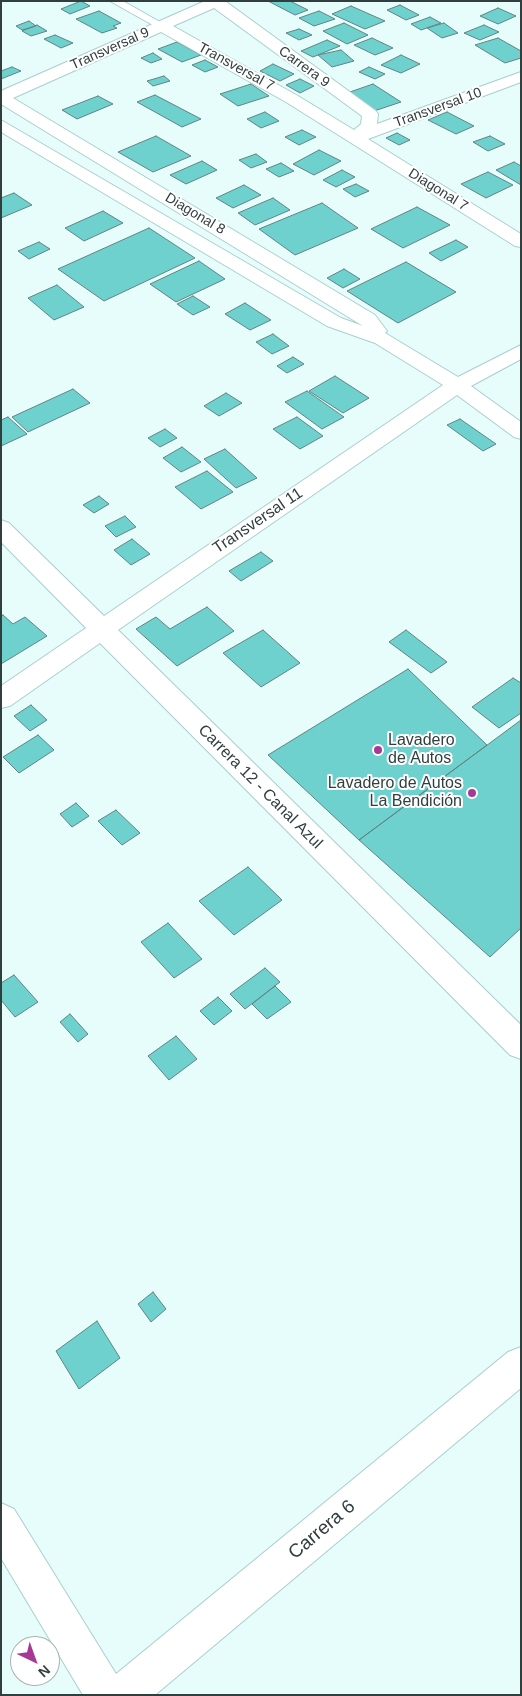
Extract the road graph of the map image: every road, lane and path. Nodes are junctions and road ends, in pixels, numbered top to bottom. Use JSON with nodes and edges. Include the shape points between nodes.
{"nodes":[{"id":1,"x":115,"y":1,"type":"edge"},
{"id":2,"x":216,"y":2,"type":"edge"},
{"id":3,"x":162,"y":26,"type":"junction"},
{"id":4,"x":521,"y":77,"type":"edge"},
{"id":5,"x":1,"y":97,"type":"edge"},
{"id":6,"x":1,"y":125,"type":"edge"},
{"id":7,"x":354,"y":138,"type":"junction"},
{"id":8,"x":521,"y":242,"type":"edge"},
{"id":9,"x":382,"y":339,"type":"junction"},
{"id":10,"x":521,"y":351,"type":"edge"},
{"id":11,"x":457,"y":385,"type":"junction"},
{"id":12,"x":521,"y":432,"type":"edge"},
{"id":13,"x":1,"y":528,"type":"edge"},
{"id":14,"x":103,"y":628,"type":"junction"},
{"id":15,"x":1,"y":699,"type":"edge"},
{"id":16,"x":521,"y":1045,"type":"edge"},
{"id":17,"x":521,"y":1365,"type":"edge"},
{"id":18,"x":1,"y":1522,"type":"edge"},
{"id":19,"x":106,"y":1695,"type":"edge"},
{"id":20,"x":123,"y":1695,"type":"edge"}],
"edges":[{"from":1,"to":3,"type":"lane","name":"Transversal 7"},
{"from":2,"to":3,"type":"street","name":"Transversal 9"},
{"from":2,"to":7,"type":"street","name":"Carrera 9","via":[[370,114],[369,125]]},
{"from":3,"to":5,"type":"street","name":"Transversal 9"},
{"from":3,"to":7,"type":"street","name":"Transversal 7"},
{"from":4,"to":7,"type":"street","name":"Transversal 10"},
{"from":5,"to":9,"type":"street","name":"Diagonal 8","via":[[368,319]]},
{"from":6,"to":9,"type":"street","name":"Diagonal 8","via":[[334,322]]},
{"from":7,"to":8,"type":"street","name":"Diagonal 7"},
{"from":9,"to":11,"type":"street","name":"Diagonal 8"},
{"from":10,"to":11,"type":"street","name":"Transversal 11"},
{"from":11,"to":12,"type":"street","name":"Diagonal 8"},
{"from":11,"to":14,"type":"street","name":"Transversal 11"},
{"from":13,"to":14,"type":"street","name":"Carrera 12 - Canal Azul"},
{"from":14,"to":15,"type":"street","name":"Transversal 11"},
{"from":14,"to":16,"type":"street","name":"Carrera 12 - Canal Azul"},
{"from":17,"to":20,"type":"street","name":"Carrera 6"},
{"from":18,"to":19,"type":"street"}]}
